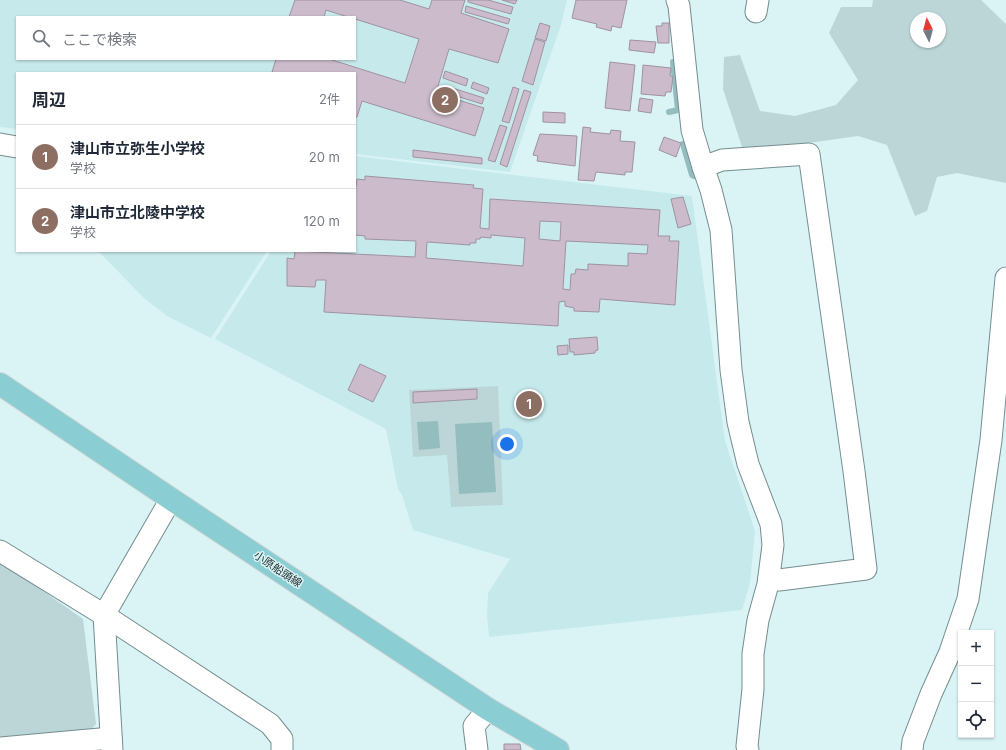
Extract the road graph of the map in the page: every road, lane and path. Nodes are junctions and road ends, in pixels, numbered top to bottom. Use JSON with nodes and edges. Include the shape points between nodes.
{"nodes":[{"id":1,"x":677,"y":0,"type":"edge"},
{"id":2,"x":0,"y":144,"type":"edge"},
{"id":3,"x":16,"y":147,"type":"edge"},
{"id":4,"x":703,"y":167,"type":"junction"},
{"id":5,"x":1006,"y":278,"type":"edge"},
{"id":6,"x":0,"y":384,"type":"edge"},
{"id":7,"x":171,"y":499,"type":"junction"},
{"id":8,"x":0,"y":551,"type":"edge"},
{"id":9,"x":769,"y":578,"type":"junction"},
{"id":10,"x":104,"y":614,"type":"junction"},
{"id":11,"x":488,"y":709,"type":"junction"},
{"id":12,"x":112,"y":744,"type":"edge"},
{"id":13,"x":0,"y":748,"type":"edge"},
{"id":14,"x":282,"y":750,"type":"edge"},
{"id":15,"x":477,"y":750,"type":"edge"},
{"id":16,"x":558,"y":750,"type":"edge"},
{"id":17,"x":748,"y":750,"type":"edge"},
{"id":18,"x":912,"y":750,"type":"edge"}],
"edges":[{"from":1,"to":4,"type":"street","via":[[692,130]]},
{"from":2,"to":3,"type":"street"},
{"from":4,"to":9,"type":"street","via":[[722,230],[731,370],[738,422],[748,464],[771,524],[773,545]]},
{"from":4,"to":9,"type":"street","via":[[722,160],[809,154],[866,569],[779,580]]},
{"from":5,"to":18,"type":"street","via":[[990,440],[968,599],[950,652],[930,694]]},
{"from":6,"to":7,"type":"main road","name":"小原船頭線"},
{"from":7,"to":10,"type":"street"},
{"from":7,"to":11,"type":"main road","name":"小原船頭線"},
{"from":8,"to":10,"type":"street"},
{"from":9,"to":17,"type":"street","via":[[758,620],[753,654]]},
{"from":10,"to":12,"type":"street"},
{"from":10,"to":14,"type":"street","via":[[270,724],[282,739]]},
{"from":11,"to":15,"type":"street","via":[[474,726]]},
{"from":11,"to":16,"type":"main road","name":"小原船頭線"},
{"from":12,"to":13,"type":"street"}]}
